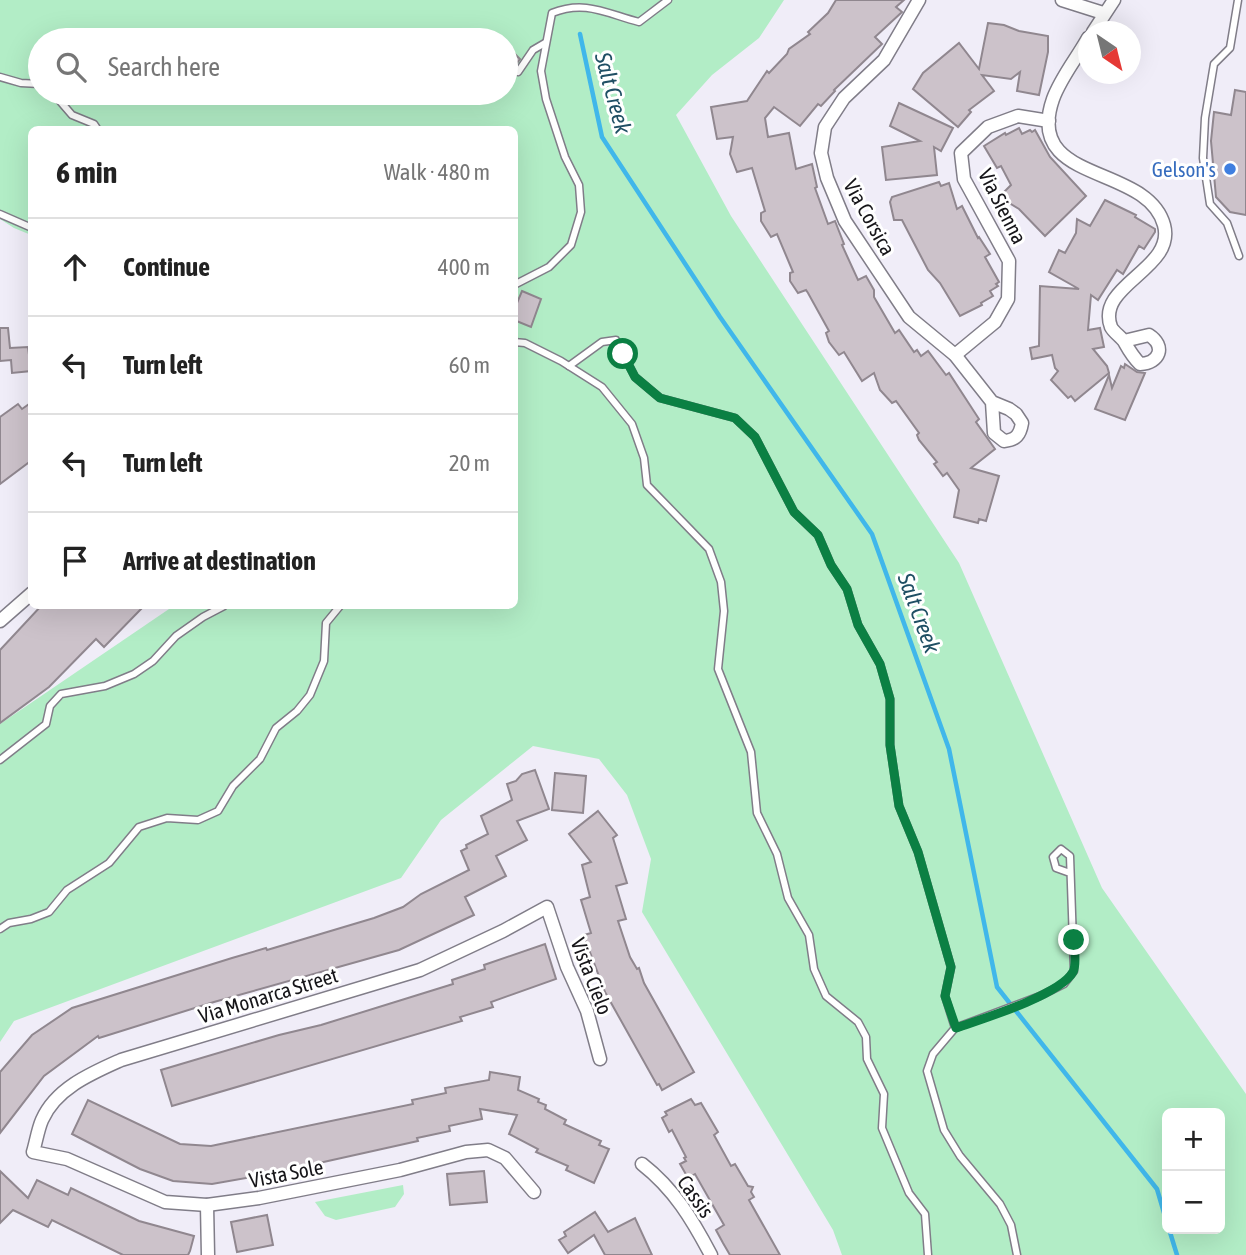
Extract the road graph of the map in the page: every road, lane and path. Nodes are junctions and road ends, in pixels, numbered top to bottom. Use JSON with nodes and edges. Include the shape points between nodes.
{"nodes":[{"id":1,"x":590,"y":0,"type":"edge"},
{"id":2,"x":668,"y":0,"type":"edge"},
{"id":3,"x":919,"y":0,"type":"edge"},
{"id":4,"x":1062,"y":0,"type":"edge"},
{"id":5,"x":1098,"y":0,"type":"edge"},
{"id":6,"x":1114,"y":0,"type":"edge"},
{"id":7,"x":1238,"y":0,"type":"edge"},
{"id":8,"x":1104,"y":13,"type":"junction"},
{"id":9,"x":1099,"y":21,"type":"edge"},
{"id":10,"x":545,"y":43,"type":"junction"},
{"id":11,"x":1078,"y":54,"type":"edge"},
{"id":12,"x":518,"y":72,"type":"dead end"},
{"id":13,"x":0,"y":77,"type":"edge"},
{"id":14,"x":28,"y":83,"type":"edge"},
{"id":15,"x":63,"y":105,"type":"edge"},
{"id":16,"x":1049,"y":121,"type":"junction"},
{"id":17,"x":95,"y":126,"type":"edge"},
{"id":18,"x":0,"y":214,"type":"edge"},
{"id":19,"x":28,"y":226,"type":"edge"},
{"id":20,"x":1239,"y":256,"type":"dead end"},
{"id":21,"x":518,"y":283,"type":"edge"},
{"id":22,"x":1124,"y":341,"type":"dead end"},
{"id":23,"x":518,"y":342,"type":"edge"},
{"id":24,"x":955,"y":355,"type":"junction"},
{"id":25,"x":569,"y":366,"type":"junction"},
{"id":26,"x":992,"y":402,"type":"dead end"},
{"id":27,"x":28,"y":596,"type":"edge"},
{"id":28,"x":219,"y":609,"type":"edge"},
{"id":29,"x":338,"y":609,"type":"edge"},
{"id":30,"x":0,"y":621,"type":"edge"},
{"id":31,"x":0,"y":760,"type":"edge"},
{"id":32,"x":1070,"y":873,"type":"dead end"},
{"id":33,"x":547,"y":906,"type":"joint"},
{"id":34,"x":0,"y":929,"type":"edge"},
{"id":35,"x":956,"y":1028,"type":"junction"},
{"id":36,"x":600,"y":1059,"type":"dead end"},
{"id":37,"x":33,"y":1152,"type":"joint"},
{"id":38,"x":642,"y":1164,"type":"dead end"},
{"id":39,"x":534,"y":1192,"type":"dead end"},
{"id":40,"x":208,"y":1205,"type":"junction"},
{"id":41,"x":208,"y":1255,"type":"edge"},
{"id":42,"x":711,"y":1255,"type":"edge"},
{"id":43,"x":928,"y":1255,"type":"edge"},
{"id":44,"x":1017,"y":1255,"type":"edge"}],
"edges":[{"from":1,"to":2,"type":"lane","via":[[639,22]]},
{"from":1,"to":10,"type":"lane","via":[[564,3],[552,13]]},
{"from":3,"to":24,"type":"street","name":"Via Corsica","via":[[884,60],[844,98],[825,127],[821,153],[845,221],[902,307]]},
{"from":4,"to":8,"type":"street"},
{"from":5,"to":8,"type":"street"},
{"from":6,"to":8,"type":"street"},
{"from":7,"to":20,"type":"lane","via":[[1230,48],[1214,64],[1203,158],[1210,204],[1227,223]]},
{"from":8,"to":9,"type":"street"},
{"from":10,"to":12,"type":"lane","via":[[533,50]]},
{"from":10,"to":21,"type":"lane","via":[[541,71],[546,99],[579,185],[581,212],[571,245],[549,267]]},
{"from":11,"to":16,"type":"street","via":[[1062,79]]},
{"from":13,"to":14,"type":"lane"},
{"from":15,"to":17,"type":"lane","via":[[72,115]]},
{"from":16,"to":22,"type":"street","via":[[1051,141],[1062,154],[1147,199],[1164,224],[1166,236],[1157,257],[1112,300],[1112,328]]},
{"from":16,"to":24,"type":"street","name":"Via Sienna","via":[[1018,116],[988,127],[961,153],[964,179],[1009,261],[1008,299],[995,322]]},
{"from":18,"to":19,"type":"lane"},
{"from":23,"to":25,"type":"lane"},
{"from":24,"to":26,"type":"street","name":"Via Corsica"},
{"from":25,"to":35,"type":"lane","via":[[602,342],[616,340],[635,377],[660,398],[735,418],[755,437],[794,512],[818,535],[880,664],[890,699],[890,745],[899,806],[918,852],[951,967],[945,996]]},
{"from":25,"to":43,"type":"lane","via":[[602,387],[632,424],[644,458],[647,485],[709,550],[721,582],[724,611],[718,669],[751,752],[757,813],[777,854],[788,898],[809,935],[814,969],[827,996],[858,1022],[866,1037],[867,1059],[884,1094],[882,1128],[909,1193],[925,1214]]},
{"from":27,"to":30,"type":"street"},
{"from":28,"to":31,"type":"lane","via":[[176,636],[134,674],[105,686],[61,694],[50,706],[46,724]]},
{"from":29,"to":34,"type":"lane","via":[[326,623],[324,661],[310,695],[276,728],[260,759],[233,786],[218,811],[198,820],[167,818],[139,827],[109,863],[67,890],[49,912]]},
{"from":32,"to":35,"type":"lane","via":[[1074,971],[1063,984],[1040,996]]},
{"from":33,"to":36,"type":"street","name":"Vista Cielo"},
{"from":33,"to":37,"type":"street","name":"Via Monarca Street","via":[[420,970],[121,1060],[85,1076],[61,1095],[42,1119]]},
{"from":35,"to":44,"type":"lane","via":[[933,1054],[927,1071],[933,1099],[960,1156],[1000,1204],[1011,1225]]},
{"from":37,"to":40,"type":"street","name":"Vista Sole","via":[[67,1159],[165,1202]]},
{"from":38,"to":42,"type":"street","name":"Cassis","via":[[678,1199]]},
{"from":39,"to":40,"type":"street","name":"Vista Sole","via":[[505,1158],[488,1150]]},
{"from":40,"to":41,"type":"street"}]}
